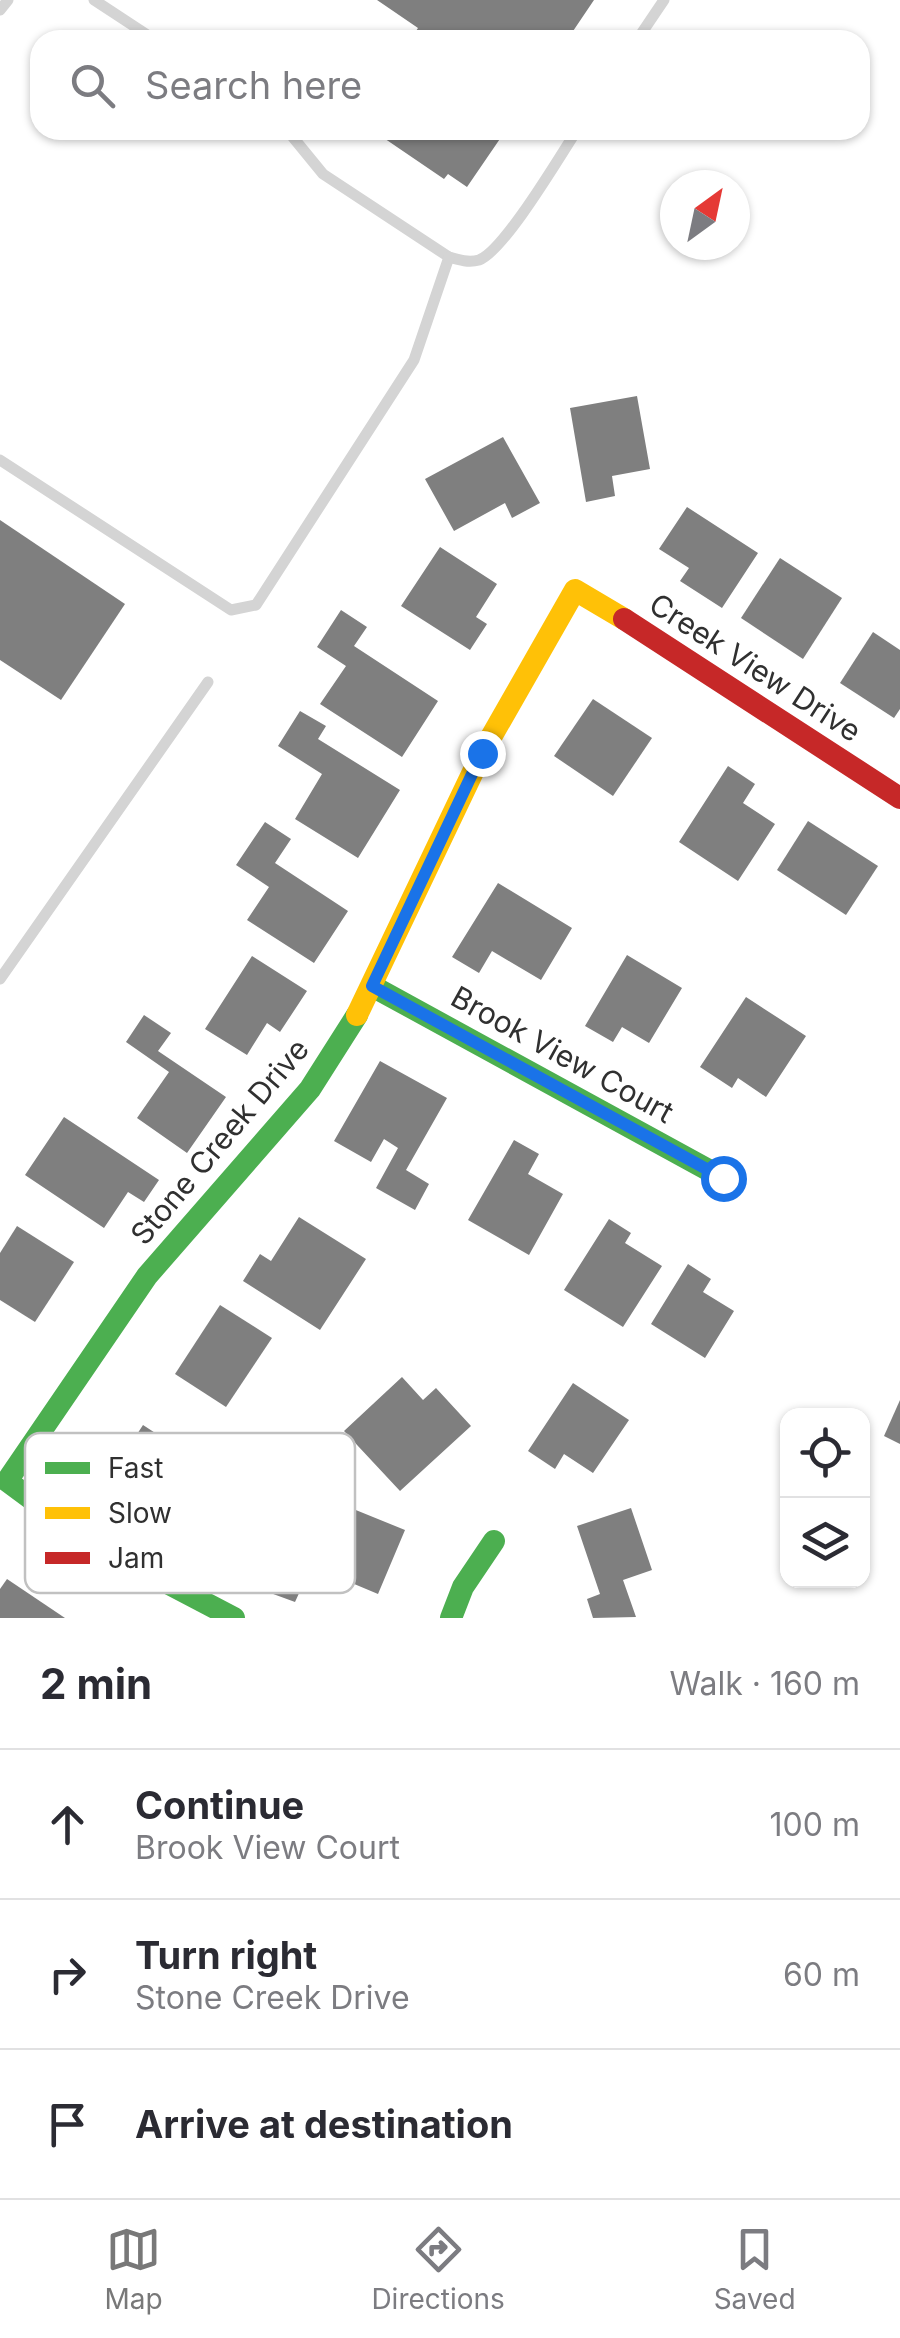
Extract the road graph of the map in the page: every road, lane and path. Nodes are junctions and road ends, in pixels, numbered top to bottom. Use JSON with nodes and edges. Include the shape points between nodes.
{"nodes":[{"id":1,"x":8,"y":0,"type":"edge"},
{"id":2,"x":94,"y":0,"type":"edge"},
{"id":3,"x":664,"y":0,"type":"edge"},
{"id":4,"x":0,"y":10,"type":"edge"},
{"id":5,"x":140,"y":30,"type":"edge"},
{"id":6,"x":644,"y":30,"type":"edge"},
{"id":7,"x":295,"y":140,"type":"edge"},
{"id":8,"x":570,"y":140,"type":"edge"},
{"id":9,"x":449,"y":257,"type":"junction"},
{"id":10,"x":0,"y":460,"type":"edge"},
{"id":11,"x":576,"y":590,"type":"joint"},
{"id":12,"x":208,"y":682,"type":"dead end"},
{"id":13,"x":900,"y":798,"type":"edge"},
{"id":14,"x":0,"y":979,"type":"edge"},
{"id":15,"x":372,"y":986,"type":"junction"},
{"id":16,"x":723,"y":1178,"type":"dead end"},
{"id":17,"x":39,"y":1433,"type":"edge"},
{"id":18,"x":25,"y":1455,"type":"edge"},
{"id":19,"x":25,"y":1494,"type":"edge"},
{"id":20,"x":494,"y":1541,"type":"dead end"},
{"id":21,"x":186,"y":1593,"type":"edge"},
{"id":22,"x":234,"y":1618,"type":"edge"},
{"id":23,"x":451,"y":1618,"type":"edge"}],
"edges":[{"from":1,"to":4,"type":"lane"},
{"from":2,"to":5,"type":"lane"},
{"from":3,"to":6,"type":"lane"},
{"from":7,"to":9,"type":"lane","via":[[324,174]]},
{"from":8,"to":9,"type":"lane","via":[[502,243],[482,259]]},
{"from":9,"to":10,"type":"lane","via":[[414,360],[256,605],[231,610]]},
{"from":11,"to":13,"type":"street","name":"Creek View Drive"},
{"from":11,"to":15,"type":"street","name":"Stone Creek Drive","via":[[482,753]]},
{"from":12,"to":14,"type":"lane"},
{"from":15,"to":16,"type":"street","name":"Brook View Court"},
{"from":15,"to":17,"type":"street","name":"Stone Creek Drive","via":[[310,1089],[148,1276]]},
{"from":18,"to":19,"type":"street","name":"Stone Creek Drive","via":[[8,1481]]},
{"from":20,"to":23,"type":"street","via":[[466,1576]]},
{"from":21,"to":22,"type":"street","name":"Stone Creek Drive"}]}
